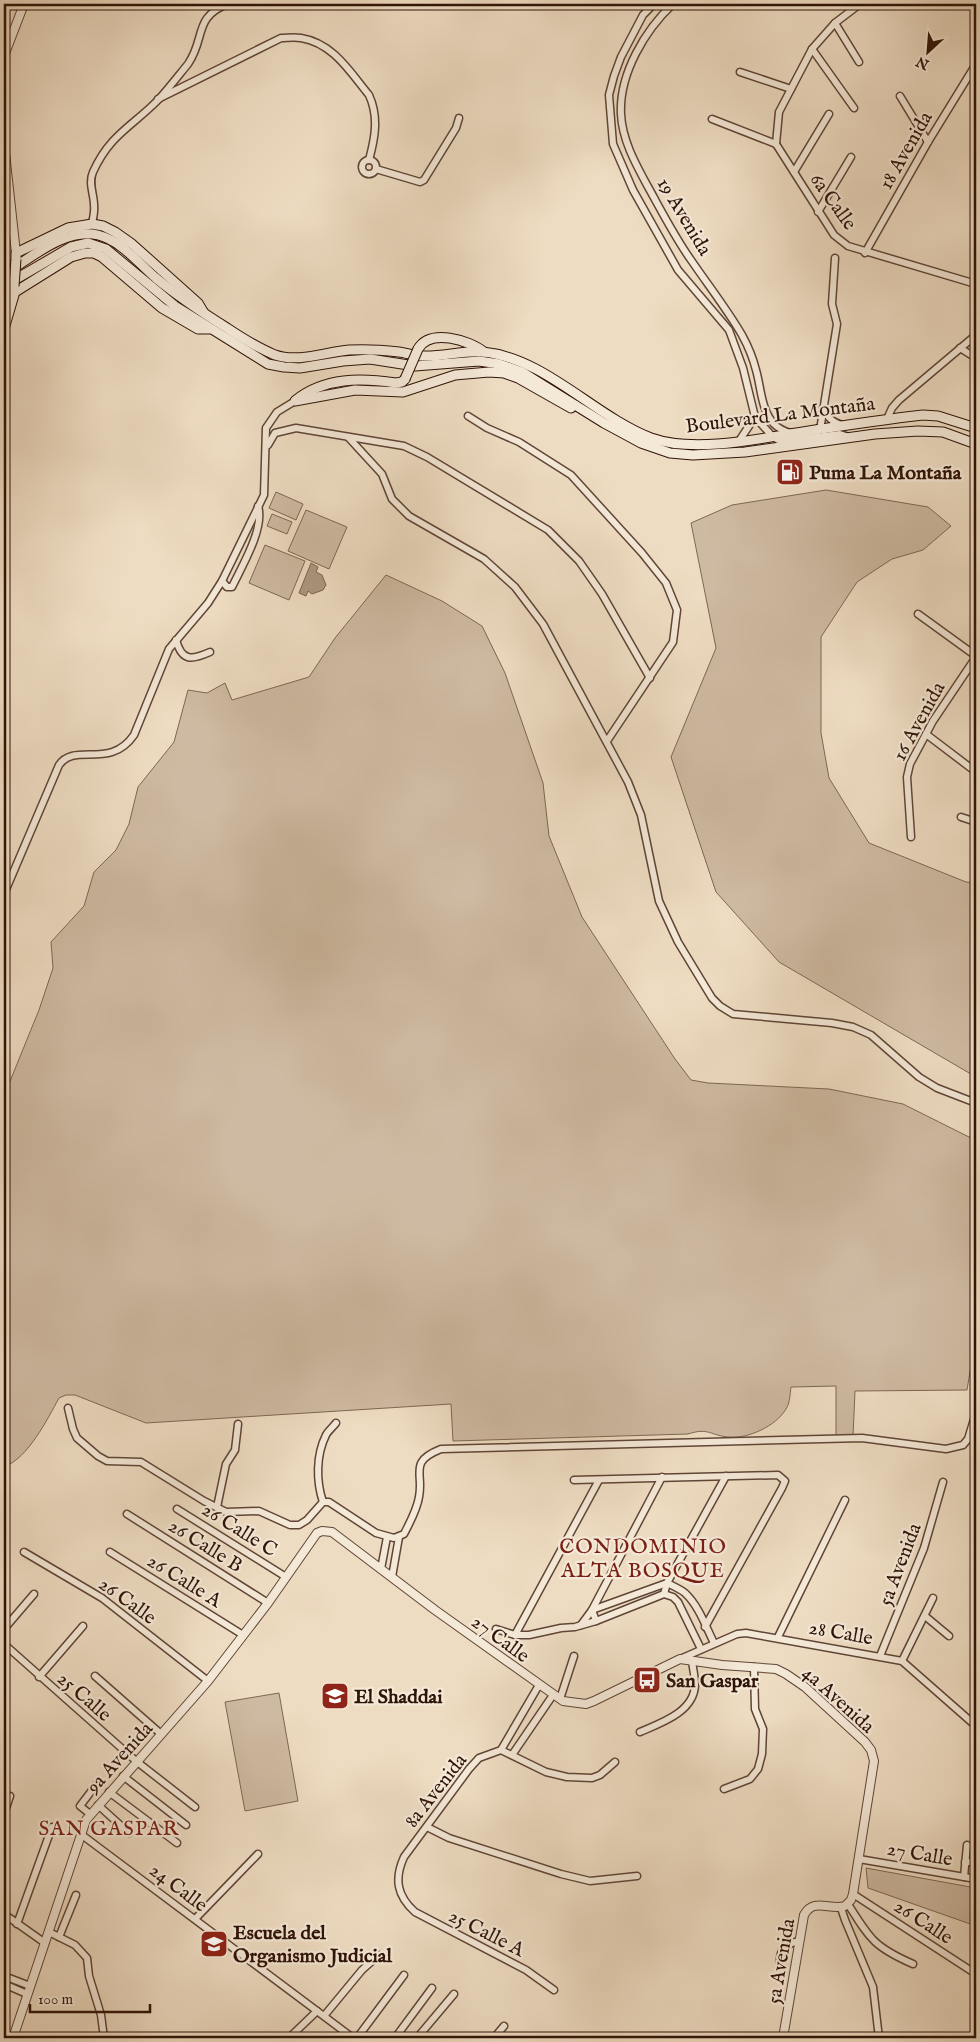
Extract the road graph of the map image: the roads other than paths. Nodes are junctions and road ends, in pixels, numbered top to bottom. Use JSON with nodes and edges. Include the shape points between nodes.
{"nodes":[{"id":1,"x":24,"y":4,"type":"edge"},
{"id":2,"x":228,"y":4,"type":"edge"},
{"id":3,"x":654,"y":4,"type":"edge"},
{"id":4,"x":673,"y":4,"type":"edge"},
{"id":5,"x":860,"y":4,"type":"edge"},
{"id":6,"x":836,"y":23,"type":"junction"},
{"id":7,"x":812,"y":49,"type":"junction"},
{"id":8,"x":4,"y":56,"type":"edge"},
{"id":9,"x":859,"y":62,"type":"dead end"},
{"id":10,"x":976,"y":64,"type":"edge"},
{"id":11,"x":740,"y":72,"type":"dead end"},
{"id":12,"x":791,"y":89,"type":"junction"},
{"id":13,"x":900,"y":96,"type":"dead end"},
{"id":14,"x":158,"y":99,"type":"junction"},
{"id":15,"x":854,"y":108,"type":"dead end"},
{"id":16,"x":828,"y":114,"type":"dead end"},
{"id":17,"x":459,"y":118,"type":"dead end"},
{"id":18,"x":712,"y":119,"type":"dead end"},
{"id":19,"x":928,"y":142,"type":"junction"},
{"id":20,"x":4,"y":144,"type":"edge"},
{"id":21,"x":776,"y":144,"type":"junction"},
{"id":22,"x":851,"y":157,"type":"dead end"},
{"id":23,"x":369,"y":160,"type":"junction"},
{"id":24,"x":376,"y":169,"type":"junction"},
{"id":25,"x":794,"y":172,"type":"junction"},
{"id":26,"x":818,"y":212,"type":"junction"},
{"id":27,"x":92,"y":224,"type":"junction"},
{"id":28,"x":865,"y":253,"type":"junction"},
{"id":29,"x":19,"y":258,"type":"junction"},
{"id":30,"x":835,"y":258,"type":"dead end"},
{"id":31,"x":4,"y":274,"type":"edge"},
{"id":32,"x":976,"y":284,"type":"edge"},
{"id":33,"x":4,"y":286,"type":"edge"},
{"id":34,"x":14,"y":289,"type":"junction"},
{"id":35,"x":4,"y":311,"type":"edge"},
{"id":36,"x":205,"y":315,"type":"junction"},
{"id":37,"x":4,"y":328,"type":"edge"},
{"id":38,"x":209,"y":329,"type":"junction"},
{"id":39,"x":976,"y":335,"type":"edge"},
{"id":40,"x":960,"y":348,"type":"junction"},
{"id":41,"x":484,"y":352,"type":"junction"},
{"id":42,"x":976,"y":358,"type":"edge"},
{"id":43,"x":295,"y":401,"type":"junction"},
{"id":44,"x":823,"y":408,"type":"junction"},
{"id":45,"x":588,"y":412,"type":"junction"},
{"id":46,"x":468,"y":416,"type":"dead end"},
{"id":47,"x":755,"y":416,"type":"junction"},
{"id":48,"x":887,"y":419,"type":"junction"},
{"id":49,"x":846,"y":426,"type":"junction"},
{"id":50,"x":976,"y":428,"type":"edge"},
{"id":51,"x":820,"y":430,"type":"junction"},
{"id":52,"x":907,"y":432,"type":"junction"},
{"id":53,"x":791,"y":434,"type":"junction"},
{"id":54,"x":348,"y":437,"type":"junction"},
{"id":55,"x":773,"y":437,"type":"junction"},
{"id":56,"x":851,"y":438,"type":"junction"},
{"id":57,"x":739,"y":441,"type":"junction"},
{"id":58,"x":976,"y":444,"type":"edge"},
{"id":59,"x":267,"y":447,"type":"junction"},
{"id":60,"x":258,"y":506,"type":"junction"},
{"id":61,"x":222,"y":581,"type":"junction"},
{"id":62,"x":918,"y":614,"type":"dead end"},
{"id":63,"x":176,"y":640,"type":"junction"},
{"id":64,"x":210,"y":652,"type":"dead end"},
{"id":65,"x":976,"y":657,"type":"edge"},
{"id":66,"x":650,"y":678,"type":"junction"},
{"id":67,"x":926,"y":734,"type":"junction"},
{"id":68,"x":607,"y":741,"type":"junction"},
{"id":69,"x":976,"y":772,"type":"edge"},
{"id":70,"x":961,"y":817,"type":"dead end"},
{"id":71,"x":976,"y":822,"type":"edge"},
{"id":72,"x":911,"y":837,"type":"dead end"},
{"id":73,"x":4,"y":894,"type":"edge"},
{"id":74,"x":976,"y":1103,"type":"edge"},
{"id":75,"x":68,"y":1408,"type":"dead end"},
{"id":76,"x":976,"y":1413,"type":"edge"},
{"id":77,"x":336,"y":1423,"type":"dead end"},
{"id":78,"x":238,"y":1424,"type":"dead end"},
{"id":79,"x":726,"y":1476,"type":"junction"},
{"id":80,"x":662,"y":1477,"type":"junction"},
{"id":81,"x":574,"y":1480,"type":"dead end"},
{"id":82,"x":600,"y":1480,"type":"junction"},
{"id":83,"x":943,"y":1482,"type":"dead end"},
{"id":84,"x":845,"y":1500,"type":"dead end"},
{"id":85,"x":323,"y":1502,"type":"junction"},
{"id":86,"x":217,"y":1507,"type":"junction"},
{"id":87,"x":176,"y":1509,"type":"dead end"},
{"id":88,"x":127,"y":1514,"type":"dead end"},
{"id":89,"x":317,"y":1534,"type":"joint"},
{"id":90,"x":387,"y":1537,"type":"junction"},
{"id":91,"x":399,"y":1537,"type":"junction"},
{"id":92,"x":24,"y":1552,"type":"dead end"},
{"id":93,"x":110,"y":1552,"type":"dead end"},
{"id":94,"x":381,"y":1569,"type":"junction"},
{"id":95,"x":286,"y":1576,"type":"junction"},
{"id":96,"x":392,"y":1577,"type":"junction"},
{"id":97,"x":667,"y":1583,"type":"junction"},
{"id":98,"x":34,"y":1594,"type":"dead end"},
{"id":99,"x":664,"y":1594,"type":"junction"},
{"id":100,"x":932,"y":1598,"type":"dead end"},
{"id":101,"x":268,"y":1603,"type":"junction"},
{"id":102,"x":592,"y":1610,"type":"junction"},
{"id":103,"x":924,"y":1616,"type":"junction"},
{"id":104,"x":596,"y":1621,"type":"junction"},
{"id":105,"x":581,"y":1625,"type":"junction"},
{"id":106,"x":83,"y":1626,"type":"dead end"},
{"id":107,"x":705,"y":1627,"type":"junction"},
{"id":108,"x":4,"y":1629,"type":"edge"},
{"id":109,"x":496,"y":1629,"type":"dead end"},
{"id":110,"x":243,"y":1635,"type":"junction"},
{"id":111,"x":515,"y":1635,"type":"junction"},
{"id":112,"x":949,"y":1636,"type":"dead end"},
{"id":113,"x":778,"y":1637,"type":"junction"},
{"id":114,"x":714,"y":1643,"type":"junction"},
{"id":115,"x":4,"y":1644,"type":"edge"},
{"id":116,"x":701,"y":1649,"type":"junction"},
{"id":117,"x":574,"y":1656,"type":"dead end"},
{"id":118,"x":880,"y":1656,"type":"junction"},
{"id":119,"x":680,"y":1659,"type":"junction"},
{"id":120,"x":902,"y":1660,"type":"junction"},
{"id":121,"x":692,"y":1661,"type":"junction"},
{"id":122,"x":754,"y":1667,"type":"junction"},
{"id":123,"x":95,"y":1676,"type":"dead end"},
{"id":124,"x":39,"y":1677,"type":"junction"},
{"id":125,"x":208,"y":1681,"type":"junction"},
{"id":126,"x":539,"y":1685,"type":"junction"},
{"id":127,"x":556,"y":1697,"type":"junction"},
{"id":128,"x":976,"y":1726,"type":"edge"},
{"id":129,"x":640,"y":1732,"type":"dead end"},
{"id":130,"x":160,"y":1734,"type":"junction"},
{"id":131,"x":501,"y":1750,"type":"junction"},
{"id":132,"x":512,"y":1755,"type":"junction"},
{"id":133,"x":136,"y":1761,"type":"junction"},
{"id":134,"x":615,"y":1762,"type":"dead end"},
{"id":135,"x":123,"y":1776,"type":"junction"},
{"id":136,"x":96,"y":1785,"type":"dead end"},
{"id":137,"x":724,"y":1789,"type":"dead end"},
{"id":138,"x":109,"y":1792,"type":"junction"},
{"id":139,"x":10,"y":1796,"type":"dead end"},
{"id":140,"x":98,"y":1806,"type":"junction"},
{"id":141,"x":195,"y":1807,"type":"dead end"},
{"id":142,"x":4,"y":1814,"type":"edge"},
{"id":143,"x":90,"y":1814,"type":"junction"},
{"id":144,"x":186,"y":1825,"type":"dead end"},
{"id":145,"x":52,"y":1826,"type":"dead end"},
{"id":146,"x":427,"y":1827,"type":"junction"},
{"id":147,"x":129,"y":1833,"type":"dead end"},
{"id":148,"x":82,"y":1835,"type":"junction"},
{"id":149,"x":177,"y":1843,"type":"dead end"},
{"id":150,"x":967,"y":1845,"type":"dead end"},
{"id":151,"x":258,"y":1854,"type":"dead end"},
{"id":152,"x":859,"y":1859,"type":"junction"},
{"id":153,"x":965,"y":1862,"type":"junction"},
{"id":154,"x":976,"y":1862,"type":"edge"},
{"id":155,"x":637,"y":1876,"type":"dead end"},
{"id":156,"x":964,"y":1877,"type":"junction"},
{"id":157,"x":976,"y":1879,"type":"edge"},
{"id":158,"x":853,"y":1894,"type":"junction"},
{"id":159,"x":76,"y":1895,"type":"dead end"},
{"id":160,"x":406,"y":1903,"type":"joint"},
{"id":161,"x":845,"y":1906,"type":"junction"},
{"id":162,"x":4,"y":1914,"type":"edge"},
{"id":163,"x":195,"y":1919,"type":"junction"},
{"id":164,"x":17,"y":1924,"type":"junction"},
{"id":165,"x":49,"y":1932,"type":"junction"},
{"id":166,"x":60,"y":1937,"type":"junction"},
{"id":167,"x":799,"y":1941,"type":"junction"},
{"id":168,"x":45,"y":1943,"type":"junction"},
{"id":169,"x":379,"y":1955,"type":"dead end"},
{"id":170,"x":912,"y":1964,"type":"dead end"},
{"id":171,"x":781,"y":1974,"type":"dead end"},
{"id":172,"x":976,"y":1974,"type":"edge"},
{"id":173,"x":404,"y":1975,"type":"dead end"},
{"id":174,"x":4,"y":1976,"type":"edge"},
{"id":175,"x":4,"y":1984,"type":"edge"},
{"id":176,"x":432,"y":1988,"type":"dead end"},
{"id":177,"x":29,"y":1990,"type":"junction"},
{"id":178,"x":554,"y":1990,"type":"dead end"},
{"id":179,"x":454,"y":1994,"type":"dead end"},
{"id":180,"x":318,"y":2012,"type":"junction"},
{"id":181,"x":324,"y":2016,"type":"junction"},
{"id":182,"x":504,"y":2026,"type":"dead end"},
{"id":183,"x":13,"y":2038,"type":"edge"},
{"id":184,"x":104,"y":2038,"type":"edge"},
{"id":185,"x":289,"y":2038,"type":"edge"},
{"id":186,"x":352,"y":2038,"type":"edge"},
{"id":187,"x":357,"y":2038,"type":"edge"},
{"id":188,"x":395,"y":2038,"type":"edge"},
{"id":189,"x":417,"y":2038,"type":"edge"},
{"id":190,"x":494,"y":2038,"type":"edge"},
{"id":191,"x":783,"y":2038,"type":"edge"},
{"id":192,"x":879,"y":2038,"type":"edge"}],
"edges":[{"from":1,"to":8,"type":"street"},
{"from":2,"to":14,"type":"street","via":[[209,13],[188,63]]},
{"from":3,"to":47,"type":"street","name":"19 Avenida","via":[[643,15],[614,76],[609,95],[613,144],[633,190],[678,270],[729,330]]},
{"from":4,"to":53,"type":"street","name":"19 Avenida","via":[[658,17],[625,78],[621,114],[626,139],[635,163],[671,227],[746,342],[766,412],[774,424]]},
{"from":5,"to":6,"type":"street"},
{"from":6,"to":7,"type":"street"},
{"from":6,"to":9,"type":"street"},
{"from":7,"to":12,"type":"street"},
{"from":7,"to":15,"type":"street"},
{"from":10,"to":19,"type":"street","name":"18 Avenida"},
{"from":11,"to":12,"type":"street"},
{"from":12,"to":21,"type":"street","via":[[778,117]]},
{"from":13,"to":19,"type":"street"},
{"from":14,"to":23,"type":"street","via":[[281,38],[300,38],[336,54],[369,95],[376,127]]},
{"from":14,"to":27,"type":"street","via":[[114,138],[103,154],[90,182],[94,206]]},
{"from":16,"to":25,"type":"street"},
{"from":17,"to":24,"type":"street","via":[[424,180],[420,182]]},
{"from":18,"to":21,"type":"street"},
{"from":19,"to":28,"type":"street","name":"18 Avenida"},
{"from":20,"to":29,"type":"street"},
{"from":21,"to":25,"type":"street","name":"6a Calle"},
{"from":22,"to":26,"type":"street"},
{"from":23,"to":24,"type":"street"},
{"from":23,"to":24,"type":"street","via":[[363,162],[362,171],[371,174]]},
{"from":25,"to":26,"type":"street","name":"6a Calle"},
{"from":26,"to":28,"type":"street","name":"6a Calle","via":[[834,235]]},
{"from":27,"to":29,"type":"main road","via":[[64,229]]},
{"from":27,"to":36,"type":"main road","via":[[115,232],[132,244],[198,303]]},
{"from":28,"to":32,"type":"street","name":"6a Calle"},
{"from":29,"to":31,"type":"main road"},
{"from":29,"to":34,"type":"main road","bridge":true},
{"from":29,"to":36,"type":"main road","name":"Boulevard La Montaña","via":[[65,238],[98,235],[118,244],[165,286]]},
{"from":30,"to":44,"type":"street","via":[[832,304],[836,324]]},
{"from":33,"to":38,"type":"main road","name":"Boulevard La Montaña","via":[[71,247],[88,243],[98,245]]},
{"from":34,"to":35,"type":"main road"},
{"from":34,"to":37,"type":"main road"},
{"from":34,"to":38,"type":"main road","via":[[71,257],[91,253],[106,259],[162,308],[198,329]]},
{"from":36,"to":41,"type":"main road","name":"Boulevard La Montaña","via":[[263,349],[287,357],[369,350],[423,356]]},
{"from":38,"to":45,"type":"main road","name":"Boulevard La Montaña","via":[[268,364],[284,367],[370,360],[415,366],[479,361],[499,364],[522,372]]},
{"from":39,"to":40,"type":"street"},
{"from":40,"to":42,"type":"street"},
{"from":40,"to":48,"type":"street","via":[[899,400]]},
{"from":41,"to":43,"type":"main road","bridge":true,"via":[[471,343],[446,338],[426,341],[421,343],[402,382],[342,381],[306,392]]},
{"from":41,"to":57,"type":"main road","name":"Boulevard La Montaña","via":[[504,356],[534,369],[646,435],[694,445]]},
{"from":43,"to":45,"type":"main road","via":[[355,390],[403,392],[448,376],[489,372],[518,378],[572,409]]},
{"from":43,"to":59,"type":"street","via":[[270,420],[266,428]]},
{"from":44,"to":49,"type":"street","via":[[828,418]]},
{"from":44,"to":51,"type":"street"},
{"from":45,"to":56,"type":"main road","name":"Boulevard La Montaña","via":[[648,446],[670,453],[717,454]]},
{"from":46,"to":66,"type":"street","via":[[519,442],[571,475],[666,583],[678,610],[673,642]]},
{"from":47,"to":55,"type":"street","name":"19 Avenida"},
{"from":47,"to":57,"type":"street"},
{"from":48,"to":49,"type":"main road","name":"Boulevard La Montaña"},
{"from":48,"to":50,"type":"main road","name":"Boulevard La Montaña","via":[[938,416]]},
{"from":48,"to":52,"type":"main road","via":[[890,427]]},
{"from":49,"to":51,"type":"main road","name":"Boulevard La Montaña"},
{"from":51,"to":53,"type":"main road","name":"Boulevard La Montaña"},
{"from":52,"to":56,"type":"main road","name":"Boulevard La Montaña"},
{"from":52,"to":58,"type":"main road","name":"Boulevard La Montaña","via":[[943,432]]},
{"from":53,"to":55,"type":"main road","name":"Boulevard La Montaña"},
{"from":54,"to":59,"type":"street","via":[[296,428],[275,433]]},
{"from":54,"to":66,"type":"street","via":[[404,446],[548,530],[579,561],[602,594]]},
{"from":54,"to":68,"type":"street","via":[[382,474],[392,499],[409,516],[484,559],[515,586],[543,624]]},
{"from":55,"to":56,"type":"street","via":[[785,441],[840,434]]},
{"from":55,"to":57,"type":"main road","name":"Boulevard La Montaña"},
{"from":59,"to":60,"type":"street","via":[[264,495]]},
{"from":60,"to":61,"type":"street"},
{"from":60,"to":61,"type":"street","via":[[256,534],[232,587]]},
{"from":61,"to":63,"type":"street"},
{"from":62,"to":65,"type":"street"},
{"from":63,"to":64,"type":"street","via":[[179,651],[187,657],[195,658]]},
{"from":63,"to":73,"type":"street","via":[[169,649],[128,744],[104,755],[70,755],[59,765]]},
{"from":65,"to":67,"type":"street","name":"16 Avenida"},
{"from":66,"to":68,"type":"street"},
{"from":67,"to":69,"type":"street"},
{"from":67,"to":72,"type":"street","name":"16 Avenida","via":[[906,776]]},
{"from":68,"to":74,"type":"street","via":[[641,815],[659,901],[678,942],[720,1006],[733,1014],[854,1027],[871,1036],[937,1088]]},
{"from":70,"to":71,"type":"street"},
{"from":75,"to":86,"type":"street","via":[[77,1438],[107,1462],[141,1462]]},
{"from":76,"to":91,"type":"street","via":[[968,1439],[963,1445],[946,1449],[862,1438],[441,1449],[427,1454],[421,1464],[420,1496],[404,1534]]},
{"from":77,"to":85,"type":"street","via":[[326,1434],[320,1455],[318,1476]]},
{"from":78,"to":86,"type":"street","via":[[235,1450],[226,1464]]},
{"from":79,"to":80,"type":"street"},
{"from":79,"to":97,"type":"street"},
{"from":79,"to":107,"type":"street","via":[[778,1475],[785,1480]]},
{"from":80,"to":82,"type":"street"},
{"from":80,"to":102,"type":"street"},
{"from":81,"to":82,"type":"street"},
{"from":82,"to":111,"type":"street"},
{"from":83,"to":118,"type":"street","name":"5a Avenida","via":[[924,1548]]},
{"from":84,"to":113,"type":"street"},
{"from":85,"to":86,"type":"street","via":[[299,1525],[290,1525],[259,1511],[235,1513]]},
{"from":85,"to":90,"type":"street","via":[[329,1502]]},
{"from":87,"to":95,"type":"street","name":"26 Calle C"},
{"from":88,"to":101,"type":"street","name":"26 Calle B"},
{"from":89,"to":94,"type":"street","name":"27 Calle","via":[[332,1532]]},
{"from":89,"to":95,"type":"street","name":"9a Avenida"},
{"from":90,"to":91,"type":"street"},
{"from":90,"to":94,"type":"street"},
{"from":91,"to":96,"type":"street"},
{"from":92,"to":125,"type":"street","name":"26 Calle","via":[[102,1598]]},
{"from":93,"to":110,"type":"street","name":"26 Calle A"},
{"from":94,"to":96,"type":"street","name":"27 Calle"},
{"from":95,"to":101,"type":"street","name":"9a Avenida"},
{"from":96,"to":126,"type":"street","name":"27 Calle"},
{"from":97,"to":99,"type":"street"},
{"from":97,"to":102,"type":"street"},
{"from":97,"to":107,"type":"street","via":[[684,1592]]},
{"from":98,"to":108,"type":"street"},
{"from":99,"to":104,"type":"street"},
{"from":99,"to":116,"type":"street","via":[[678,1602]]},
{"from":100,"to":103,"type":"street"},
{"from":101,"to":110,"type":"street","name":"9a Avenida"},
{"from":102,"to":104,"type":"street"},
{"from":102,"to":105,"type":"street"},
{"from":103,"to":112,"type":"street"},
{"from":103,"to":120,"type":"street"},
{"from":104,"to":105,"type":"street"},
{"from":105,"to":111,"type":"street","via":[[529,1636]]},
{"from":106,"to":124,"type":"street"},
{"from":107,"to":114,"type":"street"},
{"from":109,"to":111,"type":"street"},
{"from":110,"to":125,"type":"street","name":"9a Avenida"},
{"from":113,"to":114,"type":"street","name":"28 Calle","via":[[746,1633]]},
{"from":113,"to":118,"type":"street","name":"28 Calle"},
{"from":114,"to":116,"type":"street","name":"28 Calle"},
{"from":115,"to":124,"type":"street","name":"25 Calle"},
{"from":116,"to":119,"type":"street","name":"28 Calle"},
{"from":117,"to":127,"type":"street"},
{"from":118,"to":120,"type":"street","name":"28 Calle"},
{"from":119,"to":121,"type":"street","name":"4a Avenida"},
{"from":119,"to":127,"type":"street","name":"27 Calle","via":[[586,1704]]},
{"from":120,"to":128,"type":"street"},
{"from":121,"to":122,"type":"street","name":"4a Avenida"},
{"from":121,"to":129,"type":"street","via":[[695,1687],[683,1710]]},
{"from":122,"to":137,"type":"street","via":[[755,1709],[763,1729],[762,1754],[758,1769],[750,1779]]},
{"from":122,"to":152,"type":"street","name":"4a Avenida","via":[[776,1669],[805,1687],[871,1750],[874,1761]]},
{"from":123,"to":130,"type":"street"},
{"from":124,"to":133,"type":"street","name":"25 Calle"},
{"from":125,"to":130,"type":"street","name":"9a Avenida"},
{"from":126,"to":127,"type":"street","name":"27 Calle"},
{"from":126,"to":131,"type":"street"},
{"from":127,"to":132,"type":"street"},
{"from":130,"to":133,"type":"street","name":"9a Avenida"},
{"from":131,"to":132,"type":"street"},
{"from":131,"to":146,"type":"street","name":"8a Avenida","via":[[479,1758]]},
{"from":132,"to":134,"type":"street","via":[[546,1772],[567,1778],[600,1776]]},
{"from":133,"to":135,"type":"street","name":"9a Avenida"},
{"from":133,"to":141,"type":"street","name":"25 Calle"},
{"from":135,"to":138,"type":"street","name":"9a Avenida"},
{"from":135,"to":144,"type":"street"},
{"from":136,"to":143,"type":"street","via":[[80,1806]]},
{"from":138,"to":140,"type":"street","name":"9a Avenida"},
{"from":138,"to":149,"type":"street"},
{"from":139,"to":142,"type":"street"},
{"from":140,"to":143,"type":"street","name":"9a Avenida"},
{"from":140,"to":147,"type":"street"},
{"from":143,"to":148,"type":"street","name":"9a Avenida","via":[[83,1824]]},
{"from":145,"to":164,"type":"street"},
{"from":146,"to":155,"type":"street","via":[[449,1838],[590,1881]]},
{"from":146,"to":160,"type":"street","name":"8a Avenida","via":[[404,1858],[398,1873]]},
{"from":148,"to":163,"type":"street","name":"24 Calle"},
{"from":148,"to":165,"type":"street","name":"9a Avenida"},
{"from":150,"to":153,"type":"street"},
{"from":151,"to":163,"type":"street"},
{"from":152,"to":156,"type":"street","name":"27 Calle"},
{"from":152,"to":158,"type":"street","name":"4a Avenida"},
{"from":153,"to":154,"type":"street"},
{"from":153,"to":156,"type":"street"},
{"from":156,"to":157,"type":"street","name":"27 Calle"},
{"from":158,"to":161,"type":"street","name":"4a Avenida"},
{"from":158,"to":172,"type":"street","name":"26 Calle"},
{"from":159,"to":166,"type":"street"},
{"from":160,"to":178,"type":"street","name":"25 Calle A","via":[[426,1919],[526,1970]]},
{"from":161,"to":167,"type":"street","name":"5a Avenida","via":[[814,1905],[806,1910]]},
{"from":161,"to":170,"type":"street","via":[[876,1944]]},
{"from":161,"to":192,"type":"street","via":[[845,1920],[873,1988]]},
{"from":162,"to":164,"type":"street"},
{"from":163,"to":180,"type":"street","name":"24 Calle"},
{"from":164,"to":168,"type":"street"},
{"from":165,"to":166,"type":"street"},
{"from":165,"to":168,"type":"street","name":"9a Avenida"},
{"from":166,"to":184,"type":"street","via":[[75,1945],[87,1958]]},
{"from":167,"to":171,"type":"street","via":[[789,1943],[782,1950]]},
{"from":167,"to":191,"type":"street","name":"5a Avenida"},
{"from":168,"to":177,"type":"street","name":"9a Avenida"},
{"from":169,"to":181,"type":"street","via":[[362,1970]]},
{"from":173,"to":187,"type":"street"},
{"from":174,"to":177,"type":"street"},
{"from":175,"to":177,"type":"street"},
{"from":176,"to":188,"type":"street"},
{"from":177,"to":183,"type":"street","name":"9a Avenida"},
{"from":179,"to":189,"type":"street"},
{"from":180,"to":181,"type":"street","name":"24 Calle"},
{"from":180,"to":185,"type":"street"},
{"from":181,"to":186,"type":"street","name":"24 Calle"},
{"from":182,"to":190,"type":"street"}]}
